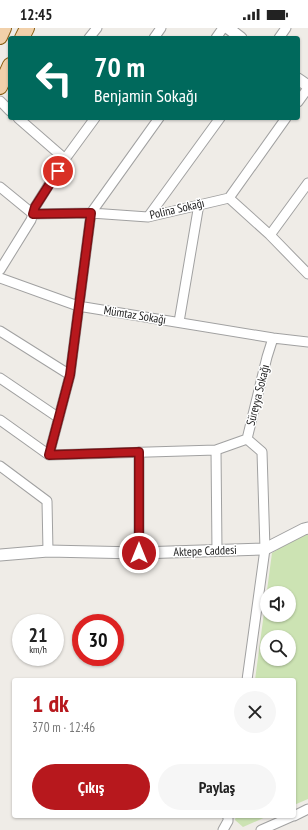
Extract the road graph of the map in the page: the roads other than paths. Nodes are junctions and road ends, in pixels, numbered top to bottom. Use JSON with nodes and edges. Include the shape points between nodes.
{"nodes":[{"id":1,"x":228,"y":28,"type":"edge"},
{"id":2,"x":2,"y":29,"type":"edge"},
{"id":3,"x":238,"y":36,"type":"edge"},
{"id":4,"x":0,"y":37,"type":"edge"},
{"id":5,"x":8,"y":70,"type":"edge"},
{"id":6,"x":300,"y":81,"type":"edge"},
{"id":7,"x":308,"y":87,"type":"edge"},
{"id":8,"x":0,"y":88,"type":"edge"},
{"id":9,"x":300,"y":99,"type":"edge"},
{"id":10,"x":0,"y":101,"type":"edge"},
{"id":11,"x":8,"y":109,"type":"edge"},
{"id":12,"x":94,"y":120,"type":"edge"},
{"id":13,"x":158,"y":120,"type":"edge"},
{"id":14,"x":219,"y":120,"type":"edge"},
{"id":15,"x":285,"y":120,"type":"edge"},
{"id":16,"x":27,"y":121,"type":"edge"},
{"id":17,"x":65,"y":159,"type":"junction"},
{"id":18,"x":308,"y":182,"type":"edge"},
{"id":19,"x":0,"y":187,"type":"edge"},
{"id":20,"x":229,"y":198,"type":"junction"},
{"id":21,"x":199,"y":204,"type":"junction"},
{"id":22,"x":91,"y":213,"type":"junction"},
{"id":23,"x":33,"y":214,"type":"junction"},
{"id":24,"x":148,"y":217,"type":"junction"},
{"id":25,"x":270,"y":235,"type":"junction"},
{"id":26,"x":0,"y":270,"type":"edge"},
{"id":27,"x":307,"y":270,"type":"edge"},
{"id":28,"x":0,"y":278,"type":"edge"},
{"id":29,"x":78,"y":306,"type":"junction"},
{"id":30,"x":179,"y":322,"type":"junction"},
{"id":31,"x":0,"y":331,"type":"edge"},
{"id":32,"x":274,"y":338,"type":"junction"},
{"id":33,"x":308,"y":342,"type":"edge"},
{"id":34,"x":70,"y":375,"type":"junction"},
{"id":35,"x":0,"y":378,"type":"edge"},
{"id":36,"x":59,"y":418,"type":"junction"},
{"id":37,"x":0,"y":420,"type":"edge"},
{"id":38,"x":247,"y":439,"type":"junction"},
{"id":39,"x":216,"y":450,"type":"junction"},
{"id":40,"x":139,"y":452,"type":"junction"},
{"id":41,"x":49,"y":455,"type":"junction"},
{"id":42,"x":0,"y":466,"type":"edge"},
{"id":43,"x":308,"y":528,"type":"edge"},
{"id":44,"x":265,"y":549,"type":"junction"},
{"id":45,"x":48,"y":551,"type":"junction"},
{"id":46,"x":217,"y":551,"type":"junction"},
{"id":47,"x":139,"y":553,"type":"junction"},
{"id":48,"x":0,"y":555,"type":"edge"},
{"id":49,"x":247,"y":678,"type":"edge"},
{"id":50,"x":308,"y":809,"type":"edge"},
{"id":51,"x":296,"y":815,"type":"edge"},
{"id":52,"x":228,"y":818,"type":"edge"},
{"id":53,"x":288,"y":818,"type":"edge"},
{"id":54,"x":223,"y":830,"type":"edge"},
{"id":55,"x":261,"y":830,"type":"edge"}],
"edges":[{"from":1,"to":3,"type":"street"},
{"from":2,"to":4,"type":"main road"},
{"from":5,"to":8,"type":"main road"},
{"from":6,"to":7,"type":"street"},
{"from":7,"to":9,"type":"street"},
{"from":10,"to":11,"type":"street"},
{"from":12,"to":17,"type":"street"},
{"from":13,"to":22,"type":"street"},
{"from":14,"to":24,"type":"street"},
{"from":15,"to":20,"type":"street"},
{"from":16,"to":17,"type":"street"},
{"from":17,"to":23,"type":"street"},
{"from":18,"to":25,"type":"street"},
{"from":19,"to":23,"type":"street"},
{"from":20,"to":21,"type":"street","name":"Polina Sokağı"},
{"from":20,"to":25,"type":"street"},
{"from":21,"to":24,"type":"street","name":"Polina Sokağı"},
{"from":21,"to":30,"type":"street"},
{"from":22,"to":23,"type":"street","name":"Polina Sokağı"},
{"from":22,"to":24,"type":"street","name":"Polina Sokağı"},
{"from":22,"to":29,"type":"street"},
{"from":23,"to":26,"type":"street"},
{"from":25,"to":27,"type":"street"},
{"from":28,"to":29,"type":"street","name":"Mümtaz Sokağı"},
{"from":29,"to":30,"type":"street","name":"Mümtaz Sokağı"},
{"from":29,"to":34,"type":"street"},
{"from":30,"to":32,"type":"street","name":"Mümtaz Sokağı"},
{"from":31,"to":34,"type":"street"},
{"from":32,"to":33,"type":"street","name":"Mümtaz Sokağı"},
{"from":32,"to":38,"type":"street","name":"Süreyya Sokağı"},
{"from":34,"to":36,"type":"street"},
{"from":35,"to":36,"type":"street"},
{"from":36,"to":41,"type":"street"},
{"from":37,"to":41,"type":"street"},
{"from":38,"to":39,"type":"street","name":"Süreyya Sokağı"},
{"from":38,"to":44,"type":"street","via":[[262,452]]},
{"from":39,"to":40,"type":"street","name":"Süreyya Sokağı"},
{"from":39,"to":46,"type":"street"},
{"from":40,"to":41,"type":"street","name":"Süreyya Sokağı"},
{"from":40,"to":47,"type":"street"},
{"from":42,"to":45,"type":"street","via":[[47,501]]},
{"from":43,"to":44,"type":"street","name":"Aktepe Caddesi"},
{"from":44,"to":46,"type":"street","name":"Aktepe Caddesi"},
{"from":44,"to":49,"type":"street"},
{"from":45,"to":47,"type":"street","name":"Aktepe Caddesi"},
{"from":45,"to":48,"type":"street","name":"Aktepe Caddesi"},
{"from":46,"to":47,"type":"street","name":"Aktepe Caddesi"},
{"from":50,"to":51,"type":"street"},
{"from":52,"to":54,"type":"street"},
{"from":53,"to":55,"type":"street"}]}
